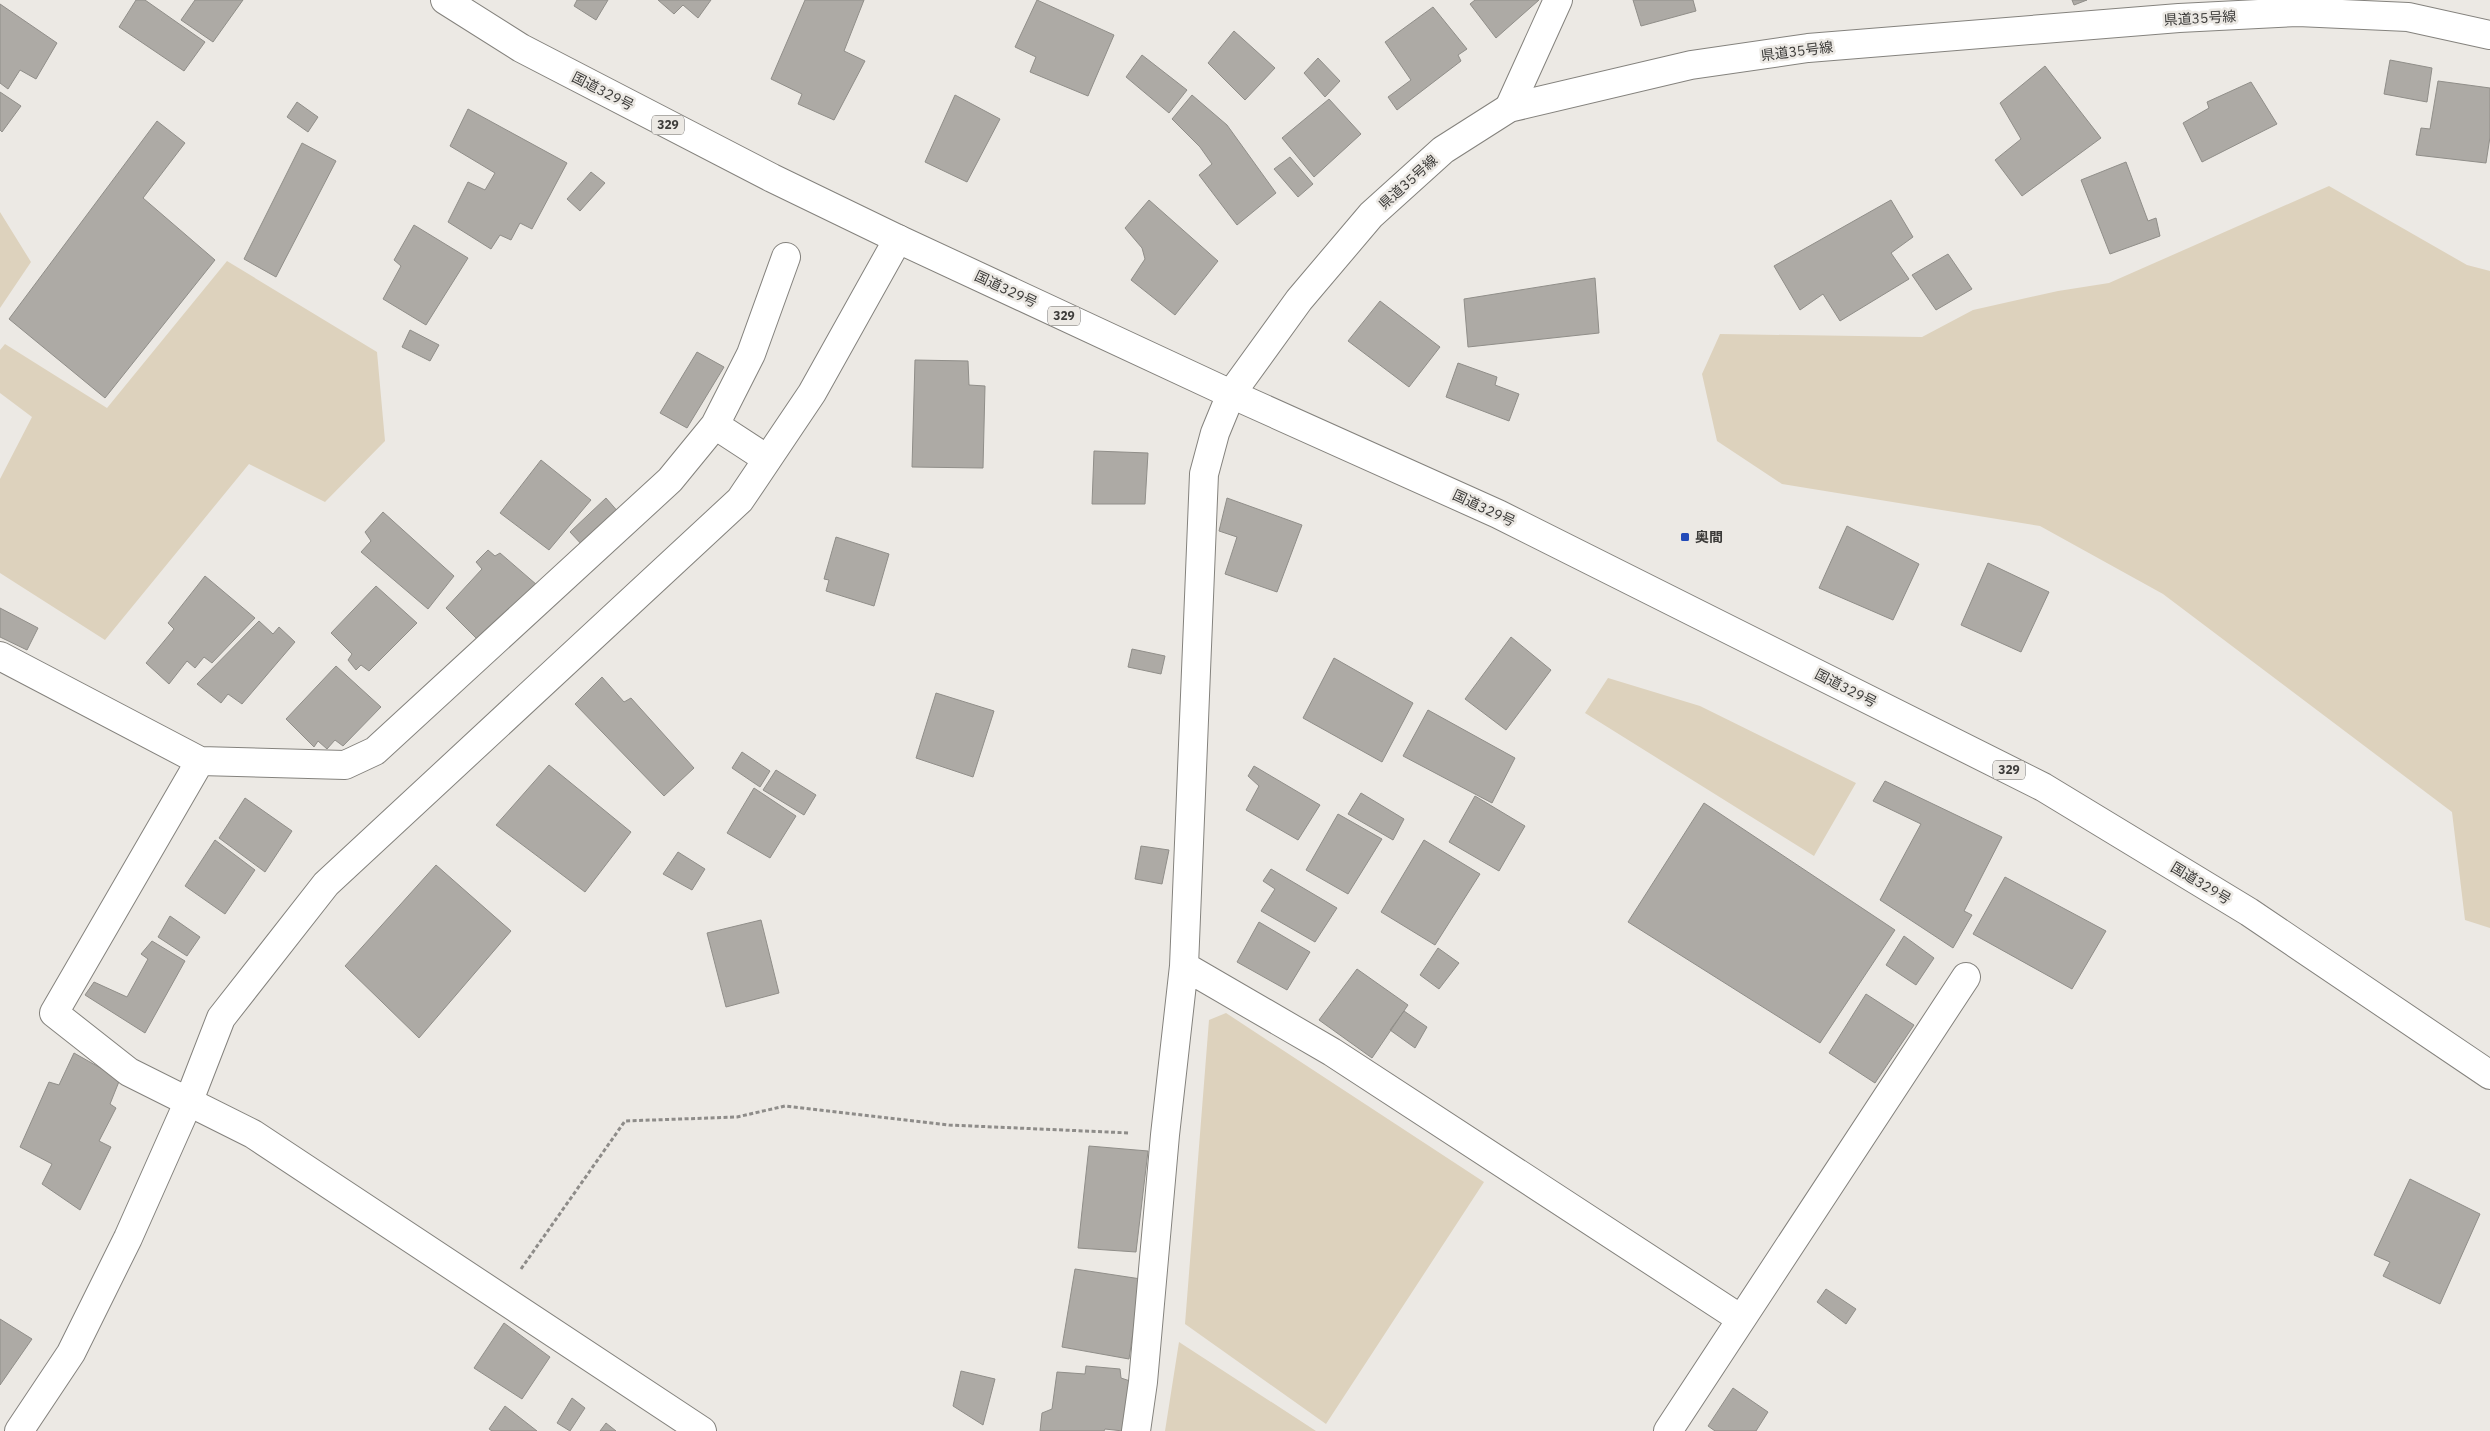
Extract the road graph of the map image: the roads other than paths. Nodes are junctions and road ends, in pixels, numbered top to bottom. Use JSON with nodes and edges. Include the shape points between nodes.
{"nodes":[{"id":1,"x":445,"y":0,"type":"edge"},
{"id":2,"x":1558,"y":0,"type":"edge"},
{"id":3,"x":2490,"y":35,"type":"edge"},
{"id":4,"x":1509,"y":108,"type":"junction"},
{"id":5,"x":898,"y":239,"type":"junction"},
{"id":6,"x":786,"y":258,"type":"dead end"},
{"id":7,"x":1230,"y":394,"type":"junction"},
{"id":8,"x":716,"y":424,"type":"junction"},
{"id":9,"x":767,"y":459,"type":"junction"},
{"id":10,"x":0,"y":656,"type":"edge"},
{"id":11,"x":200,"y":761,"type":"junction"},
{"id":12,"x":1184,"y":966,"type":"junction"},
{"id":13,"x":1966,"y":977,"type":"dead end"},
{"id":14,"x":2490,"y":1075,"type":"edge"},
{"id":15,"x":188,"y":1103,"type":"junction"},
{"id":16,"x":1741,"y":1319,"type":"junction"},
{"id":17,"x":672,"y":1423,"type":"edge"},
{"id":18,"x":19,"y":1431,"type":"edge"},
{"id":19,"x":702,"y":1431,"type":"edge"},
{"id":20,"x":1136,"y":1431,"type":"edge"},
{"id":21,"x":1668,"y":1431,"type":"edge"}],
"edges":[{"from":1,"to":5,"type":"main road","name":"国道329号","number":"329","via":[[550,64]]},
{"from":2,"to":4,"type":"main road"},
{"from":3,"to":4,"type":"main road","name":"県道35号線","via":[[2408,16],[2298,12],[2179,18],[1808,48],[1691,65]]},
{"from":4,"to":7,"type":"main road","name":"県道35号線","via":[[1443,150],[1371,216],[1298,300]]},
{"from":5,"to":7,"type":"main road","name":"国道329号","number":"329"},
{"from":5,"to":9,"type":"main road","via":[[812,393]]},
{"from":6,"to":8,"type":"main road","via":[[751,354]]},
{"from":7,"to":12,"type":"main road","name":"県道35号線","via":[[1204,474]]},
{"from":7,"to":14,"type":"main road","name":"国道329号","number":"329","via":[[1498,514],[2044,787],[2249,912]]},
{"from":8,"to":9,"type":"main road"},
{"from":8,"to":11,"type":"main road","via":[[670,480],[375,751],[345,765]]},
{"from":9,"to":15,"type":"main road","via":[[740,500],[326,884],[221,1018]]},
{"from":10,"to":11,"type":"main road"},
{"from":11,"to":15,"type":"main road","via":[[54,1013],[129,1072]]},
{"from":12,"to":16,"type":"main road","via":[[1332,1052]]},
{"from":12,"to":20,"type":"main road","name":"県道35号線"},
{"from":13,"to":16,"type":"main road"},
{"from":15,"to":17,"type":"main road","via":[[253,1134],[500,1298]]},
{"from":15,"to":18,"type":"main road","via":[[128,1238],[71,1353]]},
{"from":16,"to":21,"type":"main road"},
{"from":17,"to":19,"type":"main road"}]}
